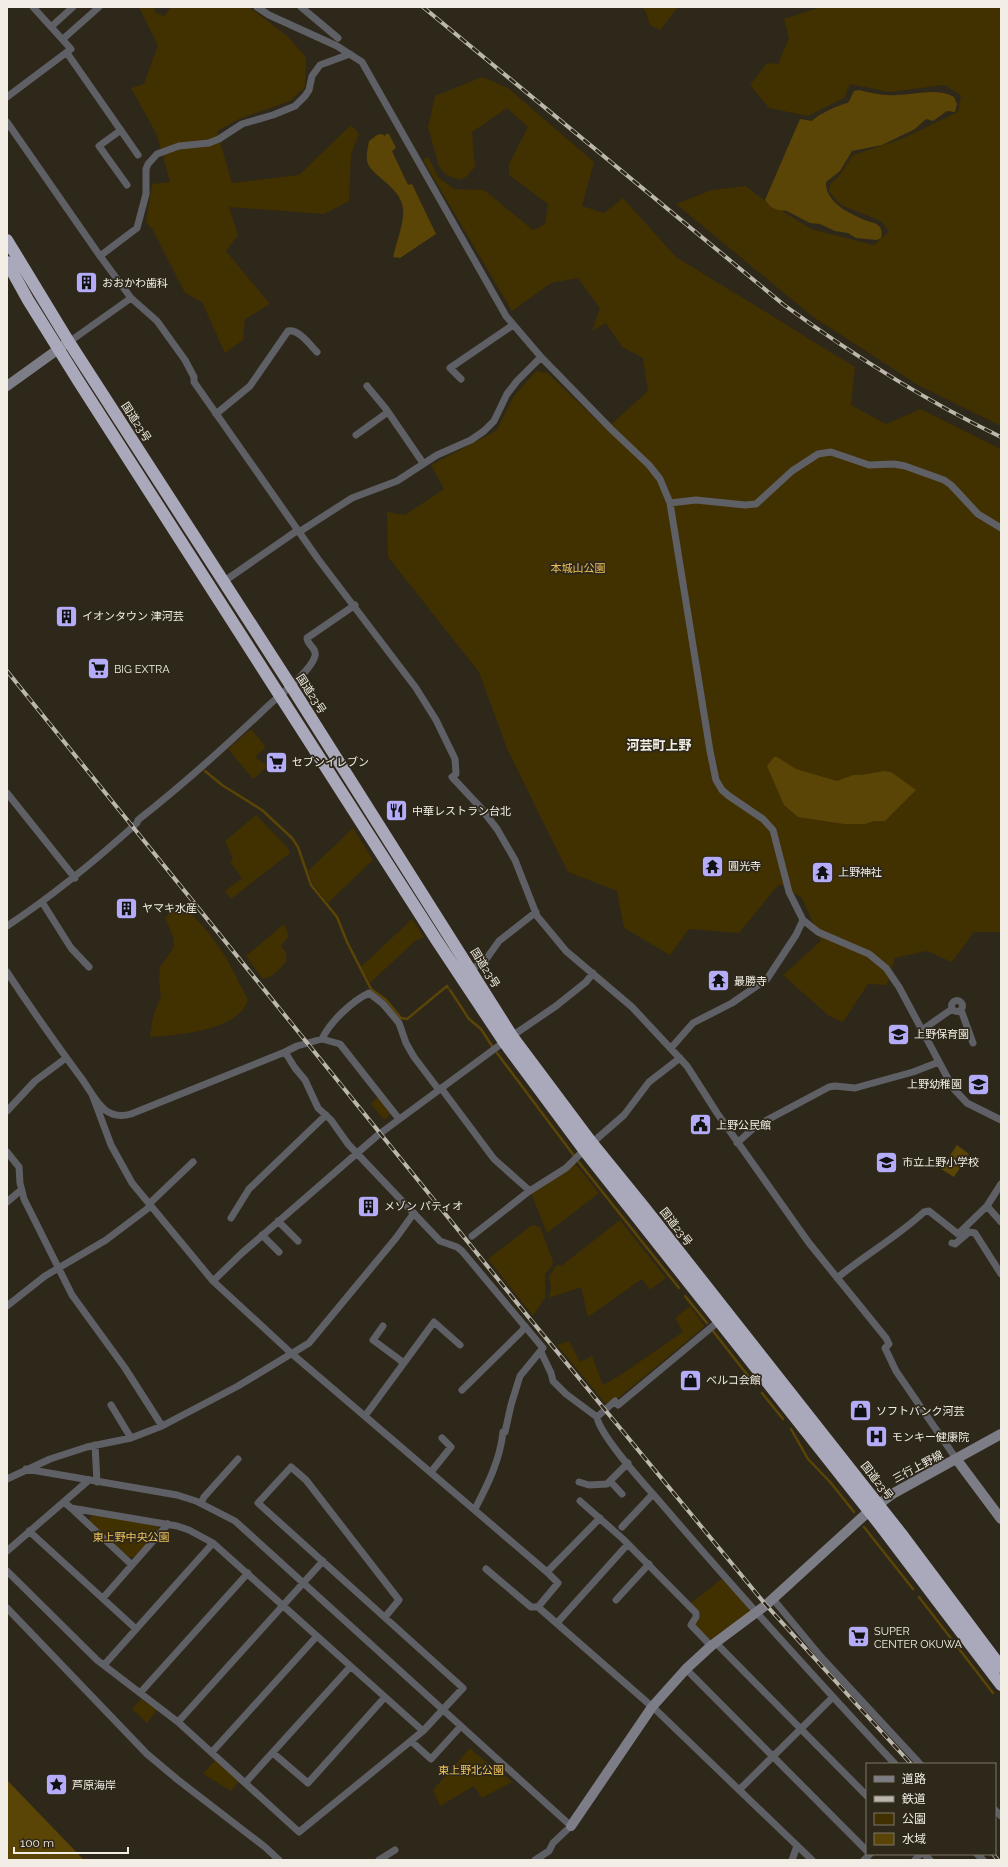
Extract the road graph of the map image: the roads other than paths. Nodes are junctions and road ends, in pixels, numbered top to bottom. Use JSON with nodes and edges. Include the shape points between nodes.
{"nodes":[{"id":1,"x":33,"y":7,"type":"edge"},
{"id":2,"x":73,"y":7,"type":"edge"},
{"id":3,"x":99,"y":7,"type":"edge"},
{"id":4,"x":257,"y":7,"type":"edge"},
{"id":5,"x":271,"y":7,"type":"edge"},
{"id":6,"x":301,"y":7,"type":"edge"},
{"id":7,"x":266,"y":13,"type":"junction"},
{"id":8,"x":52,"y":26,"type":"junction"},
{"id":9,"x":338,"y":38,"type":"dead end"},
{"id":10,"x":63,"y":39,"type":"junction"},
{"id":11,"x":66,"y":53,"type":"junction"},
{"id":12,"x":350,"y":54,"type":"junction"},
{"id":13,"x":7,"y":97,"type":"edge"},
{"id":14,"x":7,"y":122,"type":"edge"},
{"id":15,"x":121,"y":130,"type":"junction"},
{"id":16,"x":138,"y":155,"type":"dead end"},
{"id":17,"x":127,"y":185,"type":"dead end"},
{"id":18,"x":7,"y":240,"type":"edge"},
{"id":19,"x":100,"y":256,"type":"junction"},
{"id":20,"x":7,"y":262,"type":"edge"},
{"id":21,"x":131,"y":298,"type":"junction"},
{"id":22,"x":513,"y":325,"type":"junction"},
{"id":23,"x":64,"y":345,"type":"junction"},
{"id":24,"x":317,"y":352,"type":"dead end"},
{"id":25,"x":541,"y":357,"type":"junction"},
{"id":26,"x":461,"y":379,"type":"dead end"},
{"id":27,"x":7,"y":386,"type":"edge"},
{"id":28,"x":367,"y":386,"type":"dead end"},
{"id":29,"x":388,"y":412,"type":"junction"},
{"id":30,"x":216,"y":414,"type":"junction"},
{"id":31,"x":356,"y":435,"type":"dead end"},
{"id":32,"x":423,"y":463,"type":"junction"},
{"id":33,"x":670,"y":503,"type":"junction"},
{"id":34,"x":1001,"y":528,"type":"edge"},
{"id":35,"x":298,"y":531,"type":"junction"},
{"id":36,"x":223,"y":582,"type":"junction"},
{"id":37,"x":355,"y":606,"type":"junction"},
{"id":38,"x":291,"y":686,"type":"junction"},
{"id":39,"x":280,"y":696,"type":"junction"},
{"id":40,"x":7,"y":793,"type":"edge"},
{"id":41,"x":75,"y":878,"type":"junction"},
{"id":42,"x":42,"y":902,"type":"junction"},
{"id":43,"x":536,"y":912,"type":"junction"},
{"id":44,"x":803,"y":920,"type":"junction"},
{"id":45,"x":7,"y":926,"type":"edge"},
{"id":46,"x":89,"y":967,"type":"dead end"},
{"id":47,"x":471,"y":970,"type":"junction"},
{"id":48,"x":7,"y":972,"type":"edge"},
{"id":49,"x":593,"y":973,"type":"junction"},
{"id":50,"x":952,"y":1008,"type":"junction"},
{"id":51,"x":961,"y":1010,"type":"junction"},
{"id":52,"x":922,"y":1030,"type":"junction"},
{"id":53,"x":322,"y":1039,"type":"junction"},
{"id":54,"x":508,"y":1039,"type":"junction"},
{"id":55,"x":972,"y":1043,"type":"dead end"},
{"id":56,"x":671,"y":1048,"type":"junction"},
{"id":57,"x":285,"y":1052,"type":"junction"},
{"id":58,"x":66,"y":1058,"type":"junction"},
{"id":59,"x":680,"y":1058,"type":"junction"},
{"id":60,"x":939,"y":1062,"type":"junction"},
{"id":61,"x":440,"y":1089,"type":"junction"},
{"id":62,"x":92,"y":1094,"type":"junction"},
{"id":63,"x":7,"y":1111,"type":"edge"},
{"id":64,"x":326,"y":1115,"type":"junction"},
{"id":65,"x":399,"y":1119,"type":"junction"},
{"id":66,"x":1001,"y":1120,"type":"edge"},
{"id":67,"x":737,"y":1143,"type":"junction"},
{"id":68,"x":588,"y":1147,"type":"junction"},
{"id":69,"x":7,"y":1152,"type":"edge"},
{"id":70,"x":356,"y":1154,"type":"junction"},
{"id":71,"x":193,"y":1162,"type":"dead end"},
{"id":72,"x":1001,"y":1184,"type":"edge"},
{"id":73,"x":21,"y":1190,"type":"junction"},
{"id":74,"x":530,"y":1191,"type":"junction"},
{"id":75,"x":7,"y":1202,"type":"edge"},
{"id":76,"x":150,"y":1205,"type":"junction"},
{"id":77,"x":987,"y":1206,"type":"junction"},
{"id":78,"x":414,"y":1213,"type":"junction"},
{"id":79,"x":231,"y":1218,"type":"dead end"},
{"id":80,"x":278,"y":1221,"type":"junction"},
{"id":81,"x":1001,"y":1222,"type":"edge"},
{"id":82,"x":262,"y":1235,"type":"junction"},
{"id":83,"x":472,"y":1236,"type":"dead end"},
{"id":84,"x":298,"y":1241,"type":"dead end"},
{"id":85,"x":952,"y":1243,"type":"dead end"},
{"id":86,"x":279,"y":1252,"type":"dead end"},
{"id":87,"x":60,"y":1267,"type":"junction"},
{"id":88,"x":1001,"y":1274,"type":"edge"},
{"id":89,"x":837,"y":1278,"type":"junction"},
{"id":90,"x":213,"y":1280,"type":"junction"},
{"id":91,"x":7,"y":1306,"type":"edge"},
{"id":92,"x":719,"y":1321,"type":"junction"},
{"id":93,"x":383,"y":1326,"type":"dead end"},
{"id":94,"x":525,"y":1326,"type":"junction"},
{"id":95,"x":460,"y":1345,"type":"dead end"},
{"id":96,"x":541,"y":1352,"type":"junction"},
{"id":97,"x":291,"y":1353,"type":"junction"},
{"id":98,"x":403,"y":1364,"type":"junction"},
{"id":99,"x":462,"y":1390,"type":"dead end"},
{"id":100,"x":112,"y":1405,"type":"dead end"},
{"id":101,"x":365,"y":1416,"type":"junction"},
{"id":102,"x":597,"y":1417,"type":"junction"},
{"id":103,"x":162,"y":1426,"type":"junction"},
{"id":104,"x":1001,"y":1434,"type":"edge"},
{"id":105,"x":131,"y":1438,"type":"junction"},
{"id":106,"x":442,"y":1438,"type":"dead end"},
{"id":107,"x":95,"y":1445,"type":"junction"},
{"id":108,"x":238,"y":1459,"type":"dead end"},
{"id":109,"x":956,"y":1460,"type":"junction"},
{"id":110,"x":628,"y":1463,"type":"junction"},
{"id":111,"x":26,"y":1469,"type":"junction"},
{"id":112,"x":431,"y":1472,"type":"junction"},
{"id":113,"x":7,"y":1479,"type":"edge"},
{"id":114,"x":89,"y":1480,"type":"junction"},
{"id":115,"x":610,"y":1481,"type":"junction"},
{"id":116,"x":97,"y":1482,"type":"junction"},
{"id":117,"x":579,"y":1482,"type":"dead end"},
{"id":118,"x":622,"y":1494,"type":"dead end"},
{"id":119,"x":653,"y":1494,"type":"junction"},
{"id":120,"x":580,"y":1501,"type":"dead end"},
{"id":121,"x":64,"y":1502,"type":"junction"},
{"id":122,"x":202,"y":1503,"type":"junction"},
{"id":123,"x":878,"y":1504,"type":"junction"},
{"id":124,"x":71,"y":1508,"type":"junction"},
{"id":125,"x":475,"y":1509,"type":"junction"},
{"id":126,"x":868,"y":1512,"type":"junction"},
{"id":127,"x":600,"y":1518,"type":"junction"},
{"id":128,"x":1001,"y":1519,"type":"edge"},
{"id":129,"x":168,"y":1524,"type":"junction"},
{"id":130,"x":622,"y":1527,"type":"dead end"},
{"id":131,"x":29,"y":1532,"type":"junction"},
{"id":132,"x":213,"y":1543,"type":"junction"},
{"id":133,"x":628,"y":1544,"type":"junction"},
{"id":134,"x":7,"y":1551,"type":"edge"},
{"id":135,"x":323,"y":1561,"type":"junction"},
{"id":136,"x":649,"y":1564,"type":"junction"},
{"id":137,"x":132,"y":1565,"type":"junction"},
{"id":138,"x":486,"y":1568,"type":"dead end"},
{"id":139,"x":7,"y":1571,"type":"edge"},
{"id":140,"x":547,"y":1572,"type":"junction"},
{"id":141,"x":248,"y":1573,"type":"junction"},
{"id":142,"x":303,"y":1584,"type":"junction"},
{"id":143,"x":103,"y":1598,"type":"junction"},
{"id":144,"x":773,"y":1599,"type":"junction"},
{"id":145,"x":616,"y":1600,"type":"dead end"},
{"id":146,"x":284,"y":1605,"type":"junction"},
{"id":147,"x":538,"y":1607,"type":"junction"},
{"id":148,"x":7,"y":1608,"type":"edge"},
{"id":149,"x":756,"y":1613,"type":"junction"},
{"id":150,"x":385,"y":1617,"type":"junction"},
{"id":151,"x":557,"y":1623,"type":"junction"},
{"id":152,"x":136,"y":1629,"type":"junction"},
{"id":153,"x":317,"y":1636,"type":"junction"},
{"id":154,"x":713,"y":1644,"type":"junction"},
{"id":155,"x":104,"y":1665,"type":"junction"},
{"id":156,"x":350,"y":1667,"type":"junction"},
{"id":157,"x":1001,"y":1667,"type":"edge"},
{"id":158,"x":686,"y":1669,"type":"junction"},
{"id":159,"x":1001,"y":1685,"type":"edge"},
{"id":160,"x":140,"y":1693,"type":"junction"},
{"id":161,"x":385,"y":1697,"type":"junction"},
{"id":162,"x":833,"y":1697,"type":"junction"},
{"id":163,"x":652,"y":1707,"type":"junction"},
{"id":164,"x":443,"y":1710,"type":"junction"},
{"id":165,"x":178,"y":1722,"type":"junction"},
{"id":166,"x":461,"y":1726,"type":"junction"},
{"id":167,"x":800,"y":1729,"type":"junction"},
{"id":168,"x":423,"y":1731,"type":"junction"},
{"id":169,"x":410,"y":1741,"type":"junction"},
{"id":170,"x":212,"y":1752,"type":"junction"},
{"id":171,"x":273,"y":1753,"type":"junction"},
{"id":172,"x":773,"y":1757,"type":"junction"},
{"id":173,"x":894,"y":1763,"type":"edge"},
{"id":174,"x":919,"y":1763,"type":"edge"},
{"id":175,"x":245,"y":1783,"type":"junction"},
{"id":176,"x":739,"y":1790,"type":"junction"},
{"id":177,"x":866,"y":1795,"type":"edge"},
{"id":178,"x":571,"y":1826,"type":"junction"},
{"id":179,"x":798,"y":1846,"type":"junction"},
{"id":180,"x":395,"y":1850,"type":"dead end"},
{"id":181,"x":866,"y":1850,"type":"edge"},
{"id":182,"x":279,"y":1860,"type":"edge"},
{"id":183,"x":379,"y":1860,"type":"edge"},
{"id":184,"x":535,"y":1860,"type":"edge"},
{"id":185,"x":792,"y":1860,"type":"edge"},
{"id":186,"x":812,"y":1860,"type":"edge"}],
"edges":[{"from":1,"to":8,"type":"street"},
{"from":2,"to":8,"type":"street"},
{"from":3,"to":10,"type":"street"},
{"from":4,"to":7,"type":"street"},
{"from":5,"to":7,"type":"street"},
{"from":6,"to":9,"type":"street"},
{"from":7,"to":12,"type":"street"},
{"from":8,"to":10,"type":"street"},
{"from":10,"to":11,"type":"street","via":[[71,49]]},
{"from":11,"to":13,"type":"street"},
{"from":11,"to":15,"type":"street"},
{"from":12,"to":19,"type":"street","via":[[316,69],[309,90],[295,106],[242,124],[214,141],[179,146],[157,154],[146,169],[146,194],[137,228]]},
{"from":12,"to":22,"type":"street","via":[[362,62]]},
{"from":14,"to":19,"type":"street"},
{"from":15,"to":16,"type":"street"},
{"from":15,"to":17,"type":"street","via":[[99,146]]},
{"from":18,"to":23,"type":"highway","name":"国道23号"},
{"from":19,"to":21,"type":"street"},
{"from":20,"to":23,"type":"highway","name":"国道23号","via":[[28,300]]},
{"from":21,"to":23,"type":"street"},
{"from":21,"to":30,"type":"street","via":[[158,321],[185,360],[194,376],[194,382]]},
{"from":22,"to":25,"type":"street"},
{"from":22,"to":26,"type":"street","via":[[450,368]]},
{"from":23,"to":27,"type":"street"},
{"from":23,"to":36,"type":"highway","name":"国道23号"},
{"from":23,"to":39,"type":"highway","name":"国道23号"},
{"from":24,"to":30,"type":"street","via":[[298,333],[288,331],[250,386]]},
{"from":25,"to":32,"type":"street","via":[[516,381],[488,429]]},
{"from":25,"to":33,"type":"street","via":[[649,465],[660,479]]},
{"from":28,"to":29,"type":"street"},
{"from":29,"to":31,"type":"street"},
{"from":29,"to":32,"type":"street"},
{"from":30,"to":35,"type":"street"},
{"from":32,"to":35,"type":"street","via":[[393,483],[352,498]]},
{"from":33,"to":34,"type":"street","via":[[696,500],[756,504],[792,472],[818,454],[831,452],[869,465],[906,466],[944,480],[978,514]]},
{"from":33,"to":44,"type":"street","via":[[716,780],[729,796],[763,819],[773,830],[789,892]]},
{"from":35,"to":36,"type":"street"},
{"from":35,"to":37,"type":"street"},
{"from":36,"to":38,"type":"highway","name":"国道23号"},
{"from":37,"to":38,"type":"street","via":[[307,638],[315,652],[314,658]]},
{"from":37,"to":43,"type":"street","via":[[416,688],[436,720],[456,759],[456,774],[452,777],[497,829],[515,860]]},
{"from":38,"to":39,"type":"street"},
{"from":38,"to":47,"type":"highway","name":"国道23号"},
{"from":39,"to":41,"type":"street","via":[[138,820],[138,823],[104,855]]},
{"from":39,"to":54,"type":"highway","name":"国道23号","via":[[437,941]]},
{"from":40,"to":41,"type":"street"},
{"from":41,"to":42,"type":"street"},
{"from":42,"to":45,"type":"street"},
{"from":42,"to":46,"type":"street","via":[[71,948]]},
{"from":43,"to":47,"type":"street","via":[[499,941],[487,958]]},
{"from":43,"to":49,"type":"street","via":[[566,951]]},
{"from":44,"to":52,"type":"street","via":[[824,935],[872,956],[886,968]]},
{"from":44,"to":56,"type":"street","via":[[767,978],[732,1003],[693,1023]]},
{"from":47,"to":54,"type":"highway","name":"国道23号"},
{"from":48,"to":58,"type":"street"},
{"from":49,"to":54,"type":"street","via":[[567,997]]},
{"from":49,"to":56,"type":"street","via":[[632,1006]]},
{"from":50,"to":51,"type":"street","via":[[956,1012]]},
{"from":50,"to":51,"type":"street","via":[[953,1002],[963,999]]},
{"from":50,"to":52,"type":"street"},
{"from":51,"to":55,"type":"street"},
{"from":52,"to":60,"type":"street"},
{"from":53,"to":57,"type":"street"},
{"from":53,"to":61,"type":"street","via":[[348,1007],[369,993],[383,1004],[399,1023],[406,1044],[414,1057]]},
{"from":53,"to":65,"type":"street","via":[[340,1044]]},
{"from":54,"to":61,"type":"street"},
{"from":54,"to":68,"type":"highway","name":"国道23号"},
{"from":56,"to":59,"type":"street"},
{"from":57,"to":62,"type":"street","via":[[125,1116],[112,1115]]},
{"from":57,"to":64,"type":"street","via":[[305,1080],[318,1108]]},
{"from":58,"to":62,"type":"street"},
{"from":58,"to":63,"type":"street","via":[[34,1081]]},
{"from":59,"to":67,"type":"street","via":[[694,1075]]},
{"from":59,"to":68,"type":"street","via":[[649,1082],[624,1115]]},
{"from":60,"to":66,"type":"street","via":[[962,1099]]},
{"from":60,"to":67,"type":"street","via":[[855,1088],[829,1087],[756,1126]]},
{"from":61,"to":65,"type":"street"},
{"from":61,"to":74,"type":"street","via":[[494,1159]]},
{"from":62,"to":76,"type":"street","via":[[123,1170]]},
{"from":64,"to":70,"type":"street"},
{"from":64,"to":79,"type":"street","via":[[249,1189]]},
{"from":65,"to":70,"type":"street"},
{"from":67,"to":89,"type":"street"},
{"from":68,"to":74,"type":"street","via":[[566,1168]]},
{"from":68,"to":92,"type":"highway","name":"国道23号"},
{"from":68,"to":123,"type":"highway","name":"国道23号","via":[[644,1207]]},
{"from":69,"to":73,"type":"street","via":[[19,1167]]},
{"from":70,"to":78,"type":"street"},
{"from":70,"to":80,"type":"street"},
{"from":71,"to":76,"type":"street"},
{"from":72,"to":77,"type":"street"},
{"from":73,"to":75,"type":"street"},
{"from":73,"to":87,"type":"street"},
{"from":74,"to":83,"type":"street"},
{"from":76,"to":87,"type":"street","via":[[106,1240]]},
{"from":76,"to":90,"type":"street"},
{"from":77,"to":81,"type":"street"},
{"from":77,"to":89,"type":"street","via":[[958,1234],[929,1211],[924,1212]]},
{"from":78,"to":94,"type":"street","via":[[440,1241],[462,1251]]},
{"from":78,"to":97,"type":"street","via":[[309,1343]]},
{"from":80,"to":82,"type":"street"},
{"from":80,"to":84,"type":"street"},
{"from":82,"to":86,"type":"street"},
{"from":82,"to":90,"type":"street"},
{"from":85,"to":88,"type":"street","via":[[956,1244],[970,1232],[975,1233]]},
{"from":87,"to":91,"type":"street"},
{"from":87,"to":103,"type":"street","via":[[81,1309],[112,1349]]},
{"from":89,"to":109,"type":"street","via":[[886,1338],[889,1344],[885,1348],[896,1371]]},
{"from":90,"to":97,"type":"street"},
{"from":92,"to":102,"type":"street","via":[[618,1405],[615,1401]]},
{"from":92,"to":126,"type":"highway","name":"国道23号"},
{"from":93,"to":98,"type":"street","via":[[372,1340]]},
{"from":94,"to":96,"type":"street","via":[[543,1348]]},
{"from":94,"to":99,"type":"street"},
{"from":95,"to":98,"type":"street","via":[[434,1322]]},
{"from":96,"to":102,"type":"street","via":[[552,1373],[553,1381]]},
{"from":96,"to":125,"type":"street","via":[[520,1376],[503,1432],[500,1456]]},
{"from":97,"to":101,"type":"street"},
{"from":97,"to":103,"type":"street","via":[[238,1386]]},
{"from":98,"to":101,"type":"street"},
{"from":100,"to":105,"type":"street"},
{"from":101,"to":112,"type":"street"},
{"from":102,"to":110,"type":"street","via":[[601,1428]]},
{"from":103,"to":105,"type":"street"},
{"from":104,"to":109,"type":"street","name":"三行上野線"},
{"from":105,"to":107,"type":"street"},
{"from":106,"to":112,"type":"street","via":[[451,1447]]},
{"from":107,"to":111,"type":"street"},
{"from":107,"to":116,"type":"street"},
{"from":108,"to":122,"type":"street","via":[[204,1497]]},
{"from":109,"to":123,"type":"street","name":"三行上野線"},
{"from":109,"to":128,"type":"street"},
{"from":110,"to":115,"type":"street"},
{"from":110,"to":119,"type":"street"},
{"from":111,"to":113,"type":"street"},
{"from":111,"to":114,"type":"street"},
{"from":112,"to":125,"type":"street"},
{"from":114,"to":116,"type":"street"},
{"from":114,"to":121,"type":"street"},
{"from":115,"to":117,"type":"street","via":[[607,1484],[594,1485]]},
{"from":115,"to":118,"type":"street"},
{"from":116,"to":122,"type":"street","via":[[177,1495]]},
{"from":119,"to":130,"type":"street"},
{"from":119,"to":149,"type":"street"},
{"from":120,"to":127,"type":"street"},
{"from":121,"to":124,"type":"street"},
{"from":121,"to":131,"type":"street"},
{"from":122,"to":142,"type":"street","via":[[235,1521]]},
{"from":123,"to":126,"type":"street","name":"三行上野線"},
{"from":123,"to":157,"type":"highway","name":"国道23号"},
{"from":124,"to":129,"type":"street"},
{"from":124,"to":137,"type":"street"},
{"from":125,"to":140,"type":"street"},
{"from":126,"to":144,"type":"street","name":"三行上野線"},
{"from":126,"to":159,"type":"highway","name":"国道23号"},
{"from":127,"to":133,"type":"street"},
{"from":127,"to":140,"type":"street"},
{"from":129,"to":132,"type":"street","via":[[189,1530]]},
{"from":129,"to":137,"type":"street"},
{"from":131,"to":134,"type":"street"},
{"from":131,"to":143,"type":"street"},
{"from":132,"to":141,"type":"street"},
{"from":132,"to":152,"type":"street"},
{"from":133,"to":136,"type":"street"},
{"from":133,"to":151,"type":"street"},
{"from":135,"to":142,"type":"street"},
{"from":135,"to":150,"type":"street"},
{"from":135,"to":150,"type":"street","via":[[258,1503],[291,1467],[306,1480],[399,1600]]},
{"from":136,"to":145,"type":"street"},
{"from":136,"to":154,"type":"street","via":[[696,1614],[690,1626]]},
{"from":137,"to":143,"type":"street"},
{"from":138,"to":147,"type":"street","via":[[531,1607]]},
{"from":139,"to":155,"type":"street"},
{"from":140,"to":147,"type":"street","via":[[558,1583]]},
{"from":141,"to":146,"type":"street"},
{"from":141,"to":160,"type":"street"},
{"from":142,"to":146,"type":"street"},
{"from":142,"to":164,"type":"street"},
{"from":143,"to":152,"type":"street"},
{"from":144,"to":149,"type":"street","name":"三行上野線"},
{"from":144,"to":174,"type":"street","via":[[821,1657]]},
{"from":146,"to":153,"type":"street"},
{"from":146,"to":165,"type":"street"},
{"from":147,"to":151,"type":"street"},
{"from":148,"to":182,"type":"street","via":[[147,1754]]},
{"from":149,"to":154,"type":"street","name":"三行上野線"},
{"from":149,"to":162,"type":"street"},
{"from":150,"to":164,"type":"street","via":[[463,1688]]},
{"from":151,"to":163,"type":"street"},
{"from":152,"to":155,"type":"street"},
{"from":153,"to":156,"type":"street"},
{"from":153,"to":170,"type":"street"},
{"from":154,"to":158,"type":"street","name":"三行上野線"},
{"from":154,"to":167,"type":"street"},
{"from":155,"to":160,"type":"street"},
{"from":156,"to":161,"type":"street"},
{"from":156,"to":171,"type":"street"},
{"from":158,"to":163,"type":"street","name":"三行上野線"},
{"from":158,"to":172,"type":"street"},
{"from":160,"to":165,"type":"street"},
{"from":161,"to":168,"type":"street"},
{"from":161,"to":171,"type":"street","via":[[308,1783]]},
{"from":162,"to":167,"type":"street"},
{"from":162,"to":173,"type":"street"},
{"from":163,"to":176,"type":"street"},
{"from":163,"to":178,"type":"street","name":"三行上野線"},
{"from":164,"to":166,"type":"street"},
{"from":164,"to":168,"type":"street"},
{"from":165,"to":170,"type":"street"},
{"from":166,"to":169,"type":"street","via":[[431,1759]]},
{"from":166,"to":178,"type":"street"},
{"from":167,"to":172,"type":"street"},
{"from":167,"to":177,"type":"street"},
{"from":168,"to":169,"type":"street"},
{"from":169,"to":175,"type":"street","via":[[300,1832]]},
{"from":170,"to":175,"type":"street"},
{"from":171,"to":175,"type":"street"},
{"from":172,"to":176,"type":"street"},
{"from":172,"to":181,"type":"street"},
{"from":176,"to":179,"type":"street"},
{"from":178,"to":184,"type":"street","via":[[553,1843],[549,1851]]},
{"from":179,"to":185,"type":"street"},
{"from":179,"to":186,"type":"street"},
{"from":180,"to":183,"type":"street"}]}
